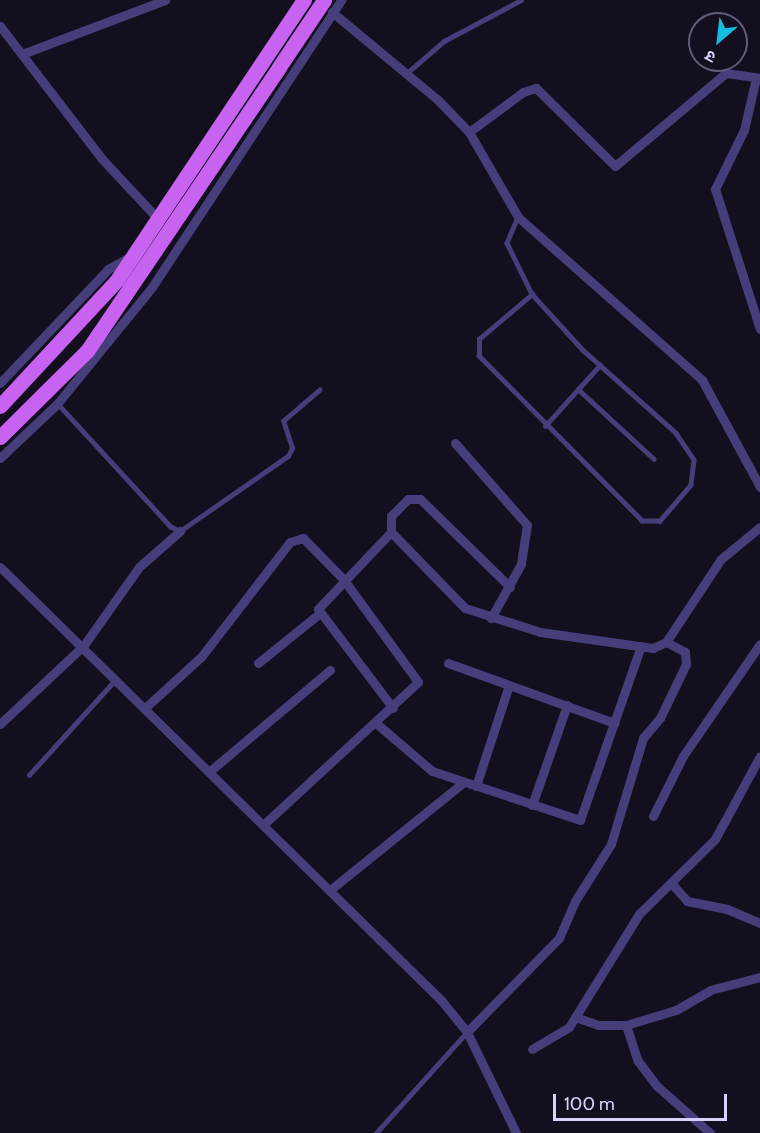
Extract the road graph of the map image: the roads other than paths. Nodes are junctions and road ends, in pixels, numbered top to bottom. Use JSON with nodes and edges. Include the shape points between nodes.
{"nodes":[{"id":1,"x":165,"y":0,"type":"edge"},
{"id":2,"x":304,"y":0,"type":"edge"},
{"id":3,"x":341,"y":0,"type":"edge"},
{"id":4,"x":521,"y":0,"type":"edge"},
{"id":5,"x":328,"y":6,"type":"edge"},
{"id":6,"x":0,"y":27,"type":"edge"},
{"id":7,"x":22,"y":54,"type":"junction"},
{"id":8,"x":407,"y":73,"type":"junction"},
{"id":9,"x":758,"y":78,"type":"edge"},
{"id":10,"x":469,"y":132,"type":"junction"},
{"id":11,"x":518,"y":217,"type":"junction"},
{"id":12,"x":159,"y":219,"type":"junction"},
{"id":13,"x":136,"y":254,"type":"junction"},
{"id":14,"x":161,"y":274,"type":"junction"},
{"id":15,"x":532,"y":294,"type":"junction"},
{"id":16,"x":760,"y":329,"type":"edge"},
{"id":17,"x":600,"y":365,"type":"junction"},
{"id":18,"x":0,"y":382,"type":"edge"},
{"id":19,"x":578,"y":389,"type":"junction"},
{"id":20,"x":319,"y":390,"type":"dead end"},
{"id":21,"x":57,"y":404,"type":"junction"},
{"id":22,"x":0,"y":406,"type":"edge"},
{"id":23,"x":545,"y":426,"type":"junction"},
{"id":24,"x":0,"y":437,"type":"edge"},
{"id":25,"x":454,"y":443,"type":"dead end"},
{"id":26,"x":0,"y":458,"type":"edge"},
{"id":27,"x":654,"y":459,"type":"dead end"},
{"id":28,"x":760,"y":488,"type":"edge"},
{"id":29,"x":760,"y":527,"type":"edge"},
{"id":30,"x":180,"y":531,"type":"junction"},
{"id":31,"x":391,"y":532,"type":"junction"},
{"id":32,"x":0,"y":567,"type":"edge"},
{"id":33,"x":344,"y":580,"type":"junction"},
{"id":34,"x":510,"y":587,"type":"junction"},
{"id":35,"x":320,"y":614,"type":"junction"},
{"id":36,"x":492,"y":618,"type":"junction"},
{"id":37,"x":666,"y":642,"type":"junction"},
{"id":38,"x":82,"y":644,"type":"junction"},
{"id":39,"x":760,"y":644,"type":"edge"},
{"id":40,"x":640,"y":646,"type":"junction"},
{"id":41,"x":258,"y":663,"type":"dead end"},
{"id":42,"x":448,"y":663,"type":"dead end"},
{"id":43,"x":330,"y":670,"type":"dead end"},
{"id":44,"x":117,"y":678,"type":"junction"},
{"id":45,"x":509,"y":685,"type":"junction"},
{"id":46,"x":567,"y":705,"type":"junction"},
{"id":47,"x":146,"y":707,"type":"junction"},
{"id":48,"x":393,"y":708,"type":"junction"},
{"id":49,"x":615,"y":723,"type":"junction"},
{"id":50,"x":0,"y":724,"type":"edge"},
{"id":51,"x":377,"y":724,"type":"junction"},
{"id":52,"x":760,"y":756,"type":"edge"},
{"id":53,"x":210,"y":771,"type":"junction"},
{"id":54,"x":29,"y":775,"type":"dead end"},
{"id":55,"x":464,"y":782,"type":"junction"},
{"id":56,"x":476,"y":786,"type":"junction"},
{"id":57,"x":532,"y":805,"type":"junction"},
{"id":58,"x":653,"y":816,"type":"dead end"},
{"id":59,"x":264,"y":824,"type":"junction"},
{"id":60,"x":670,"y":883,"type":"junction"},
{"id":61,"x":330,"y":890,"type":"junction"},
{"id":62,"x":760,"y":923,"type":"edge"},
{"id":63,"x":760,"y":977,"type":"edge"},
{"id":64,"x":575,"y":1017,"type":"junction"},
{"id":65,"x":626,"y":1025,"type":"junction"},
{"id":66,"x":467,"y":1032,"type":"junction"},
{"id":67,"x":532,"y":1049,"type":"dead end"},
{"id":68,"x":376,"y":1133,"type":"edge"},
{"id":69,"x":516,"y":1133,"type":"edge"},
{"id":70,"x":710,"y":1133,"type":"edge"}],
"edges":[{"from":1,"to":7,"type":"street"},
{"from":2,"to":12,"type":"main road"},
{"from":3,"to":5,"type":"street"},
{"from":4,"to":8,"type":"lane","via":[[444,41]]},
{"from":5,"to":8,"type":"street"},
{"from":5,"to":14,"type":"street"},
{"from":5,"to":24,"type":"main road","bridge":true,"via":[[279,67],[87,351]]},
{"from":6,"to":7,"type":"street"},
{"from":7,"to":12,"type":"street","via":[[96,152]]},
{"from":8,"to":10,"type":"street"},
{"from":9,"to":10,"type":"street","via":[[726,73],[615,166],[536,88],[523,92]]},
{"from":9,"to":16,"type":"street","via":[[744,130],[715,189]]},
{"from":10,"to":11,"type":"street"},
{"from":11,"to":15,"type":"lane","via":[[507,243]]},
{"from":11,"to":28,"type":"street","via":[[702,380]]},
{"from":12,"to":13,"type":"main road"},
{"from":13,"to":14,"type":"street"},
{"from":13,"to":18,"type":"street","via":[[108,269]]},
{"from":13,"to":22,"type":"main road","via":[[94,309]]},
{"from":14,"to":21,"type":"street"},
{"from":15,"to":17,"type":"lane"},
{"from":15,"to":23,"type":"lane","via":[[486,331],[476,347],[487,368]]},
{"from":17,"to":19,"type":"lane"},
{"from":17,"to":23,"type":"lane","via":[[676,433],[694,460],[691,485],[660,521],[642,521]]},
{"from":19,"to":23,"type":"lane"},
{"from":19,"to":27,"type":"lane"},
{"from":20,"to":30,"type":"lane","via":[[283,421],[292,448],[288,456]]},
{"from":21,"to":26,"type":"street"},
{"from":21,"to":30,"type":"lane","via":[[170,526]]},
{"from":25,"to":34,"type":"street","via":[[527,525],[521,564]]},
{"from":29,"to":37,"type":"street","via":[[721,559]]},
{"from":30,"to":38,"type":"street","via":[[139,567]]},
{"from":31,"to":33,"type":"street"},
{"from":31,"to":34,"type":"street","via":[[391,516],[408,499],[420,499]]},
{"from":31,"to":36,"type":"street","via":[[456,601]]},
{"from":32,"to":38,"type":"street"},
{"from":33,"to":35,"type":"street","via":[[319,605]]},
{"from":33,"to":47,"type":"street","via":[[303,538],[294,537],[201,657]]},
{"from":33,"to":48,"type":"street","via":[[418,677]]},
{"from":34,"to":36,"type":"street"},
{"from":35,"to":41,"type":"street"},
{"from":35,"to":48,"type":"street"},
{"from":36,"to":40,"type":"street","via":[[540,632]]},
{"from":37,"to":40,"type":"street","via":[[661,647]]},
{"from":37,"to":66,"type":"street","via":[[685,652],[686,664],[660,718],[643,738],[611,844],[575,901],[559,938]]},
{"from":38,"to":44,"type":"street"},
{"from":38,"to":50,"type":"street"},
{"from":39,"to":58,"type":"street","via":[[683,756]]},
{"from":40,"to":49,"type":"street"},
{"from":42,"to":45,"type":"street"},
{"from":43,"to":53,"type":"street"},
{"from":44,"to":47,"type":"street"},
{"from":44,"to":54,"type":"lane"},
{"from":45,"to":46,"type":"street"},
{"from":45,"to":56,"type":"street"},
{"from":46,"to":49,"type":"street"},
{"from":46,"to":57,"type":"street"},
{"from":47,"to":53,"type":"street"},
{"from":48,"to":51,"type":"street"},
{"from":49,"to":57,"type":"street","via":[[582,819]]},
{"from":51,"to":55,"type":"street","via":[[426,767]]},
{"from":51,"to":59,"type":"street","via":[[303,784]]},
{"from":52,"to":60,"type":"street","via":[[715,839]]},
{"from":53,"to":59,"type":"street"},
{"from":55,"to":56,"type":"street"},
{"from":55,"to":61,"type":"street"},
{"from":56,"to":57,"type":"street"},
{"from":59,"to":61,"type":"street"},
{"from":60,"to":62,"type":"street","via":[[687,901],[727,909]]},
{"from":60,"to":64,"type":"street","via":[[639,914]]},
{"from":61,"to":66,"type":"street"},
{"from":63,"to":65,"type":"street","via":[[710,990],[676,1010]]},
{"from":64,"to":65,"type":"street","via":[[598,1025]]},
{"from":64,"to":67,"type":"street","via":[[562,1034]]},
{"from":65,"to":70,"type":"street","via":[[638,1061],[657,1086]]},
{"from":66,"to":68,"type":"lane"},
{"from":66,"to":69,"type":"street"}]}
